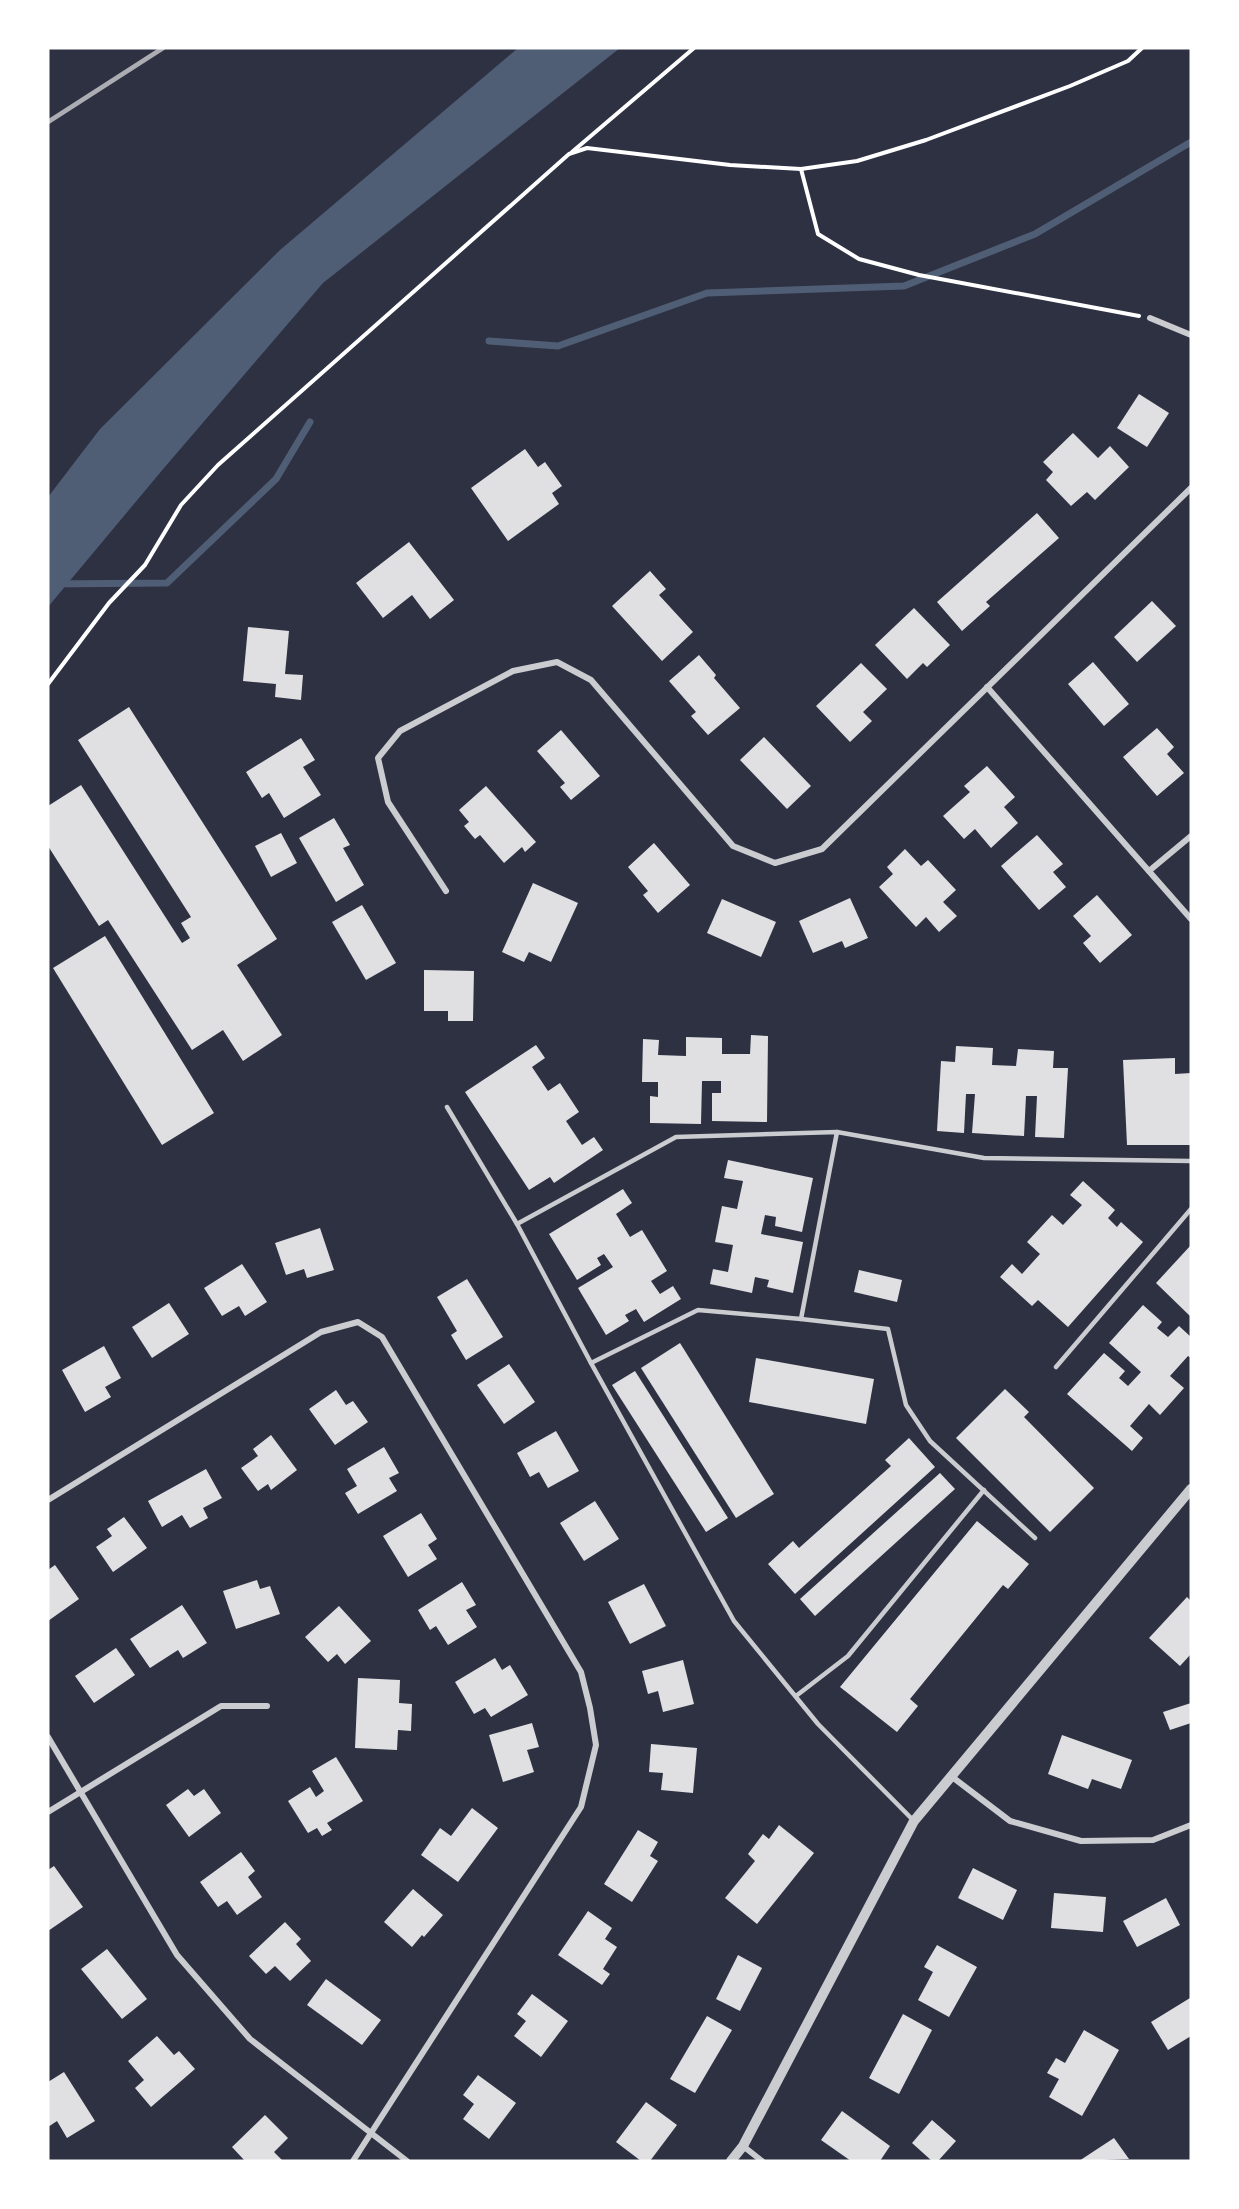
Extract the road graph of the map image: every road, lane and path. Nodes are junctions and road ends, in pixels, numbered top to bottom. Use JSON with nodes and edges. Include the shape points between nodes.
{"nodes":[{"id":1,"x":694,"y":48,"type":"edge"},
{"id":2,"x":1142,"y":48,"type":"edge"},
{"id":3,"x":569,"y":154,"type":"junction"},
{"id":4,"x":801,"y":168,"type":"junction"},
{"id":5,"x":1150,"y":318,"type":"joint"},
{"id":6,"x":1191,"y":335,"type":"edge"},
{"id":7,"x":1191,"y":488,"type":"edge"},
{"id":8,"x":48,"y":684,"type":"edge"},
{"id":9,"x":987,"y":687,"type":"junction"},
{"id":10,"x":1191,"y":836,"type":"edge"},
{"id":11,"x":1149,"y":871,"type":"junction"},
{"id":12,"x":446,"y":891,"type":"dead end"},
{"id":13,"x":1191,"y":919,"type":"edge"},
{"id":14,"x":447,"y":1107,"type":"dead end"},
{"id":15,"x":837,"y":1132,"type":"junction"},
{"id":16,"x":1191,"y":1161,"type":"edge"},
{"id":17,"x":1191,"y":1209,"type":"edge"},
{"id":18,"x":517,"y":1224,"type":"junction"},
{"id":19,"x":801,"y":1319,"type":"junction"},
{"id":20,"x":591,"y":1363,"type":"junction"},
{"id":21,"x":1056,"y":1368,"type":"dead end"},
{"id":22,"x":1191,"y":1489,"type":"edge"},
{"id":23,"x":984,"y":1490,"type":"junction"},
{"id":24,"x":48,"y":1500,"type":"edge"},
{"id":25,"x":1035,"y":1538,"type":"dead end"},
{"id":26,"x":796,"y":1696,"type":"junction"},
{"id":27,"x":267,"y":1706,"type":"dead end"},
{"id":28,"x":48,"y":1737,"type":"edge"},
{"id":29,"x":951,"y":1776,"type":"junction"},
{"id":30,"x":81,"y":1792,"type":"junction"},
{"id":31,"x":48,"y":1812,"type":"edge"},
{"id":32,"x":914,"y":1821,"type":"junction"},
{"id":33,"x":1191,"y":1825,"type":"edge"},
{"id":34,"x":371,"y":2134,"type":"junction"},
{"id":35,"x":743,"y":2146,"type":"junction"},
{"id":36,"x":353,"y":2161,"type":"edge"},
{"id":37,"x":406,"y":2161,"type":"edge"},
{"id":38,"x":731,"y":2161,"type":"edge"},
{"id":39,"x":762,"y":2161,"type":"edge"}],
"edges":[{"from":1,"to":3,"type":"path"},
{"from":2,"to":4,"type":"path","via":[[1128,61],[1070,86],[926,140],[857,161]]},
{"from":3,"to":4,"type":"path","via":[[586,147],[730,165]]},
{"from":3,"to":8,"type":"path","via":[[218,465],[182,505],[146,565],[109,603]]},
{"from":4,"to":5,"type":"path","via":[[818,234],[859,258],[920,275]]},
{"from":5,"to":6,"type":"street"},
{"from":7,"to":9,"type":"street"},
{"from":9,"to":11,"type":"street"},
{"from":9,"to":12,"type":"street","via":[[822,849],[774,863],[733,846],[591,680],[557,662],[513,671],[400,731],[378,758],[388,802]]},
{"from":10,"to":11,"type":"street"},
{"from":11,"to":13,"type":"street"},
{"from":14,"to":18,"type":"lane"},
{"from":15,"to":16,"type":"lane","via":[[984,1158]]},
{"from":15,"to":18,"type":"lane","via":[[676,1137]]},
{"from":15,"to":19,"type":"lane"},
{"from":17,"to":21,"type":"lane"},
{"from":18,"to":20,"type":"lane"},
{"from":19,"to":20,"type":"lane","via":[[698,1310]]},
{"from":19,"to":23,"type":"lane","via":[[888,1329],[906,1404],[930,1441]]},
{"from":20,"to":26,"type":"lane","via":[[734,1621]]},
{"from":22,"to":29,"type":"street"},
{"from":23,"to":25,"type":"lane"},
{"from":23,"to":26,"type":"lane","via":[[848,1656]]},
{"from":24,"to":34,"type":"street","via":[[321,1332],[358,1322],[382,1337],[581,1672],[596,1745],[581,1807]]},
{"from":26,"to":32,"type":"lane","via":[[818,1724]]},
{"from":27,"to":30,"type":"street","via":[[221,1707]]},
{"from":28,"to":30,"type":"street"},
{"from":29,"to":32,"type":"street"},
{"from":29,"to":33,"type":"street","via":[[1010,1821],[1081,1841],[1153,1840]]},
{"from":30,"to":31,"type":"street"},
{"from":30,"to":34,"type":"street","via":[[177,1955],[250,2040]]},
{"from":32,"to":35,"type":"street"},
{"from":34,"to":36,"type":"street"},
{"from":34,"to":37,"type":"street"},
{"from":35,"to":38,"type":"street"},
{"from":35,"to":39,"type":"street"}]}
